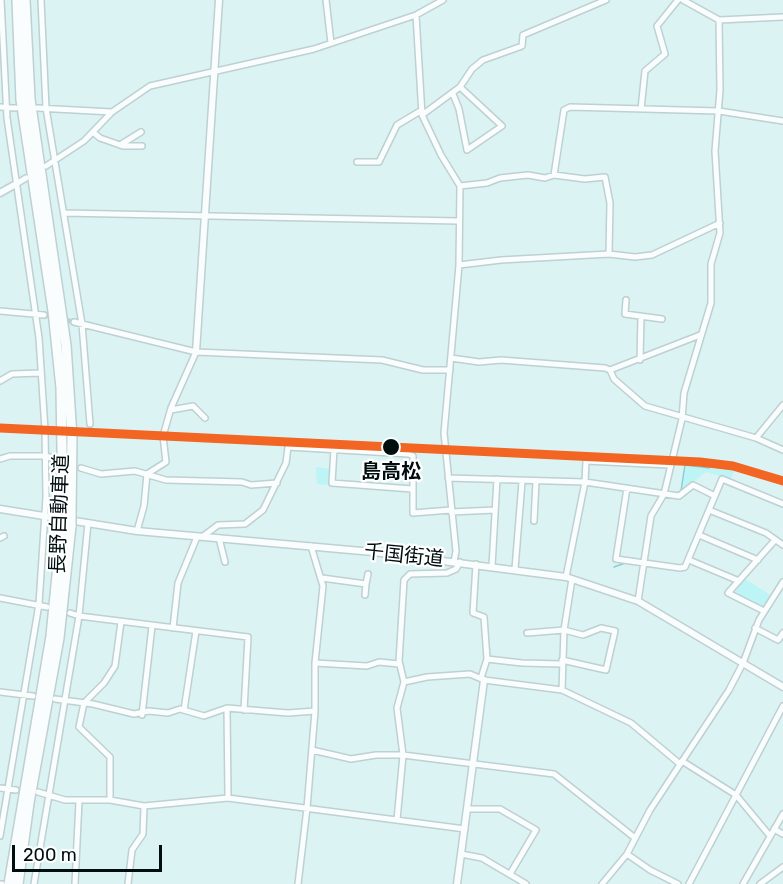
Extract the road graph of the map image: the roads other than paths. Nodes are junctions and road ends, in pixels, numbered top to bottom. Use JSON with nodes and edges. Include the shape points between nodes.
{"nodes":[{"id":1,"x":1,"y":0,"type":"edge"},
{"id":2,"x":17,"y":0,"type":"edge"},
{"id":3,"x":25,"y":0,"type":"edge"},
{"id":4,"x":40,"y":0,"type":"edge"},
{"id":5,"x":219,"y":0,"type":"edge"},
{"id":6,"x":326,"y":0,"type":"edge"},
{"id":7,"x":442,"y":0,"type":"edge"},
{"id":8,"x":606,"y":0,"type":"edge"},
{"id":9,"x":678,"y":0,"type":"edge"},
{"id":10,"x":683,"y":0,"type":"edge"},
{"id":11,"x":597,"y":2,"type":"edge"},
{"id":12,"x":416,"y":15,"type":"junction"},
{"id":13,"x":783,"y":17,"type":"edge"},
{"id":14,"x":719,"y":20,"type":"junction"},
{"id":15,"x":331,"y":43,"type":"junction"},
{"id":16,"x":215,"y":72,"type":"junction"},
{"id":17,"x":460,"y":87,"type":"junction"},
{"id":18,"x":453,"y":94,"type":"junction"},
{"id":19,"x":3,"y":107,"type":"edge"},
{"id":20,"x":16,"y":108,"type":"dead end"},
{"id":21,"x":37,"y":108,"type":"dead end"},
{"id":22,"x":46,"y":108,"type":"junction"},
{"id":23,"x":641,"y":109,"type":"junction"},
{"id":24,"x":719,"y":111,"type":"junction"},
{"id":25,"x":112,"y":112,"type":"junction"},
{"id":26,"x":422,"y":112,"type":"junction"},
{"id":27,"x":783,"y":121,"type":"edge"},
{"id":28,"x":94,"y":132,"type":"junction"},
{"id":29,"x":141,"y":132,"type":"dead end"},
{"id":30,"x":120,"y":145,"type":"junction"},
{"id":31,"x":142,"y":146,"type":"dead end"},
{"id":32,"x":54,"y":160,"type":"junction"},
{"id":33,"x":357,"y":162,"type":"dead end"},
{"id":34,"x":46,"y":165,"type":"dead end"},
{"id":35,"x":554,"y":175,"type":"junction"},
{"id":36,"x":26,"y":178,"type":"dead end"},
{"id":37,"x":16,"y":184,"type":"junction"},
{"id":38,"x":460,"y":186,"type":"junction"},
{"id":39,"x":0,"y":193,"type":"edge"},
{"id":40,"x":64,"y":213,"type":"junction"},
{"id":41,"x":205,"y":214,"type":"junction"},
{"id":42,"x":459,"y":221,"type":"junction"},
{"id":43,"x":720,"y":223,"type":"junction"},
{"id":44,"x":609,"y":254,"type":"junction"},
{"id":45,"x":459,"y":265,"type":"junction"},
{"id":46,"x":626,"y":300,"type":"dead end"},
{"id":47,"x":0,"y":311,"type":"edge"},
{"id":48,"x":34,"y":313,"type":"junction"},
{"id":49,"x":44,"y":315,"type":"tunnel mouth"},
{"id":50,"x":641,"y":316,"type":"junction"},
{"id":51,"x":662,"y":319,"type":"dead end"},
{"id":52,"x":74,"y":322,"type":"tunnel mouth"},
{"id":53,"x":82,"y":324,"type":"junction"},
{"id":54,"x":700,"y":335,"type":"junction"},
{"id":55,"x":196,"y":352,"type":"junction"},
{"id":56,"x":451,"y":358,"type":"junction"},
{"id":57,"x":640,"y":360,"type":"junction"},
{"id":58,"x":450,"y":370,"type":"junction"},
{"id":59,"x":610,"y":370,"type":"junction"},
{"id":60,"x":41,"y":373,"type":"junction"},
{"id":61,"x":0,"y":381,"type":"edge"},
{"id":62,"x":783,"y":405,"type":"edge"},
{"id":63,"x":171,"y":410,"type":"junction"},
{"id":64,"x":205,"y":418,"type":"dead end"},
{"id":65,"x":682,"y":418,"type":"junction"},
{"id":66,"x":67,"y":424,"type":"junction"},
{"id":67,"x":90,"y":424,"type":"dead end"},
{"id":68,"x":756,"y":438,"type":"junction"},
{"id":69,"x":334,"y":449,"type":"junction"},
{"id":70,"x":783,"y":450,"type":"edge"},
{"id":71,"x":45,"y":456,"type":"junction"},
{"id":72,"x":0,"y":459,"type":"edge"},
{"id":73,"x":54,"y":459,"type":"dead end"},
{"id":74,"x":669,"y":465,"type":"junction"},
{"id":75,"x":81,"y":468,"type":"dead end"},
{"id":76,"x":147,"y":474,"type":"junction"},
{"id":77,"x":448,"y":478,"type":"junction"},
{"id":78,"x":497,"y":479,"type":"junction"},
{"id":79,"x":522,"y":482,"type":"junction"},
{"id":80,"x":536,"y":482,"type":"junction"},
{"id":81,"x":585,"y":482,"type":"junction"},
{"id":82,"x":277,"y":483,"type":"junction"},
{"id":83,"x":627,"y":488,"type":"junction"},
{"id":84,"x":412,"y":489,"type":"junction"},
{"id":85,"x":664,"y":494,"type":"junction"},
{"id":86,"x":715,"y":496,"type":"junction"},
{"id":87,"x":783,"y":504,"type":"edge"},
{"id":88,"x":0,"y":509,"type":"edge"},
{"id":89,"x":495,"y":510,"type":"junction"},
{"id":90,"x":709,"y":510,"type":"junction"},
{"id":91,"x":451,"y":511,"type":"junction"},
{"id":92,"x":45,"y":516,"type":"junction"},
{"id":93,"x":534,"y":521,"type":"dead end"},
{"id":94,"x":88,"y":523,"type":"junction"},
{"id":95,"x":66,"y":525,"type":"junction"},
{"id":96,"x":137,"y":531,"type":"junction"},
{"id":97,"x":699,"y":535,"type":"junction"},
{"id":98,"x":199,"y":537,"type":"junction"},
{"id":99,"x":219,"y":538,"type":"junction"},
{"id":100,"x":775,"y":540,"type":"junction"},
{"id":101,"x":783,"y":545,"type":"edge"},
{"id":102,"x":311,"y":546,"type":"junction"},
{"id":103,"x":689,"y":560,"type":"junction"},
{"id":104,"x":758,"y":560,"type":"junction"},
{"id":105,"x":225,"y":562,"type":"dead end"},
{"id":106,"x":457,"y":562,"type":"junction"},
{"id":107,"x":476,"y":564,"type":"junction"},
{"id":108,"x":643,"y":564,"type":"junction"},
{"id":109,"x":492,"y":566,"type":"junction"},
{"id":110,"x":515,"y":569,"type":"junction"},
{"id":111,"x":368,"y":574,"type":"dead end"},
{"id":112,"x":322,"y":578,"type":"junction"},
{"id":113,"x":569,"y":578,"type":"junction"},
{"id":114,"x":739,"y":581,"type":"junction"},
{"id":115,"x":783,"y":582,"type":"edge"},
{"id":116,"x":366,"y":584,"type":"junction"},
{"id":117,"x":364,"y":595,"type":"dead end"},
{"id":118,"x":0,"y":598,"type":"edge"},
{"id":119,"x":638,"y":601,"type":"junction"},
{"id":120,"x":39,"y":604,"type":"junction"},
{"id":121,"x":47,"y":607,"type":"dead end"},
{"id":122,"x":764,"y":611,"type":"junction"},
{"id":123,"x":70,"y":613,"type":"dead end"},
{"id":124,"x":79,"y":616,"type":"junction"},
{"id":125,"x":121,"y":622,"type":"junction"},
{"id":126,"x":152,"y":626,"type":"junction"},
{"id":127,"x":172,"y":628,"type":"junction"},
{"id":128,"x":755,"y":628,"type":"junction"},
{"id":129,"x":564,"y":630,"type":"junction"},
{"id":130,"x":196,"y":631,"type":"junction"},
{"id":131,"x":527,"y":633,"type":"dead end"},
{"id":132,"x":783,"y":633,"type":"edge"},
{"id":133,"x":487,"y":659,"type":"junction"},
{"id":134,"x":562,"y":662,"type":"junction"},
{"id":135,"x":315,"y":663,"type":"junction"},
{"id":136,"x":743,"y":663,"type":"junction"},
{"id":137,"x":399,"y":664,"type":"junction"},
{"id":138,"x":783,"y":677,"type":"edge"},
{"id":139,"x":483,"y":679,"type":"junction"},
{"id":140,"x":404,"y":682,"type":"junction"},
{"id":141,"x":781,"y":686,"type":"edge"},
{"id":142,"x":562,"y":690,"type":"junction"},
{"id":143,"x":0,"y":692,"type":"edge"},
{"id":144,"x":25,"y":696,"type":"junction"},
{"id":145,"x":33,"y":696,"type":"dead end"},
{"id":146,"x":55,"y":699,"type":"dead end"},
{"id":147,"x":64,"y":700,"type":"junction"},
{"id":148,"x":84,"y":703,"type":"junction"},
{"id":149,"x":783,"y":706,"type":"edge"},
{"id":150,"x":227,"y":708,"type":"junction"},
{"id":151,"x":184,"y":710,"type":"junction"},
{"id":152,"x":244,"y":710,"type":"junction"},
{"id":153,"x":315,"y":711,"type":"junction"},
{"id":154,"x":142,"y":715,"type":"junction"},
{"id":155,"x":312,"y":750,"type":"junction"},
{"id":156,"x":403,"y":755,"type":"junction"},
{"id":157,"x":681,"y":763,"type":"junction"},
{"id":158,"x":473,"y":764,"type":"junction"},
{"id":159,"x":0,"y":788,"type":"edge"},
{"id":160,"x":7,"y":789,"type":"junction"},
{"id":161,"x":16,"y":789,"type":"dead end"},
{"id":162,"x":38,"y":792,"type":"dead end"},
{"id":163,"x":47,"y":794,"type":"junction"},
{"id":164,"x":736,"y":795,"type":"junction"},
{"id":165,"x":228,"y":798,"type":"junction"},
{"id":166,"x":110,"y":800,"type":"junction"},
{"id":167,"x":79,"y":801,"type":"junction"},
{"id":168,"x":144,"y":806,"type":"junction"},
{"id":169,"x":307,"y":808,"type":"junction"},
{"id":170,"x":467,"y":809,"type":"junction"},
{"id":171,"x":783,"y":814,"type":"edge"},
{"id":172,"x":397,"y":820,"type":"junction"},
{"id":173,"x":774,"y":829,"type":"junction"},
{"id":174,"x":465,"y":830,"type":"junction"},
{"id":175,"x":783,"y":834,"type":"edge"},
{"id":176,"x":0,"y":836,"type":"edge"},
{"id":177,"x":770,"y":836,"type":"junction"},
{"id":178,"x":635,"y":838,"type":"junction"},
{"id":179,"x":461,"y":854,"type":"junction"},
{"id":180,"x":627,"y":854,"type":"junction"},
{"id":181,"x":783,"y":867,"type":"edge"},
{"id":182,"x":510,"y":874,"type":"junction"},
{"id":183,"x":9,"y":884,"type":"edge"},
{"id":184,"x":18,"y":884,"type":"edge"},
{"id":185,"x":34,"y":884,"type":"edge"},
{"id":186,"x":75,"y":884,"type":"edge"},
{"id":187,"x":128,"y":884,"type":"edge"},
{"id":188,"x":298,"y":884,"type":"edge"},
{"id":189,"x":457,"y":884,"type":"edge"},
{"id":190,"x":526,"y":884,"type":"edge"},
{"id":191,"x":602,"y":884,"type":"edge"},
{"id":192,"x":678,"y":884,"type":"edge"},
{"id":193,"x":689,"y":884,"type":"edge"},
{"id":194,"x":743,"y":884,"type":"edge"},
{"id":195,"x":760,"y":884,"type":"edge"}],
"edges":[{"from":1,"to":19,"type":"street"},
{"from":2,"to":66,"type":"highway","name":"長野自動車道","via":[[21,100]]},
{"from":3,"to":66,"type":"highway","name":"長野自動車道","via":[[30,99],[66,345]]},
{"from":4,"to":22,"type":"street"},
{"from":5,"to":16,"type":"street"},
{"from":6,"to":15,"type":"street"},
{"from":7,"to":12,"type":"street"},
{"from":8,"to":11,"type":"street"},
{"from":9,"to":23,"type":"street","via":[[657,26],[665,54],[645,70]]},
{"from":10,"to":14,"type":"street"},
{"from":11,"to":17,"type":"street","via":[[523,35],[522,46],[483,60]]},
{"from":12,"to":15,"type":"street"},
{"from":12,"to":26,"type":"street"},
{"from":13,"to":14,"type":"street"},
{"from":14,"to":24,"type":"street"},
{"from":15,"to":16,"type":"street"},
{"from":16,"to":25,"type":"street","via":[[150,86]]},
{"from":16,"to":41,"type":"street"},
{"from":17,"to":18,"type":"street"},
{"from":17,"to":18,"type":"street","via":[[502,126],[466,150]]},
{"from":18,"to":26,"type":"street"},
{"from":19,"to":20,"type":"street"},
{"from":19,"to":37,"type":"street"},
{"from":21,"to":22,"type":"street"},
{"from":22,"to":25,"type":"street"},
{"from":22,"to":32,"type":"street"},
{"from":23,"to":24,"type":"street"},
{"from":23,"to":35,"type":"street","via":[[564,110]]},
{"from":24,"to":27,"type":"street"},
{"from":24,"to":43,"type":"street","via":[[715,151]]},
{"from":25,"to":28,"type":"street"},
{"from":26,"to":33,"type":"street","via":[[397,125],[379,162]]},
{"from":26,"to":38,"type":"street"},
{"from":28,"to":30,"type":"street"},
{"from":28,"to":32,"type":"street"},
{"from":29,"to":30,"type":"street"},
{"from":30,"to":31,"type":"street"},
{"from":32,"to":34,"type":"street"},
{"from":32,"to":40,"type":"street"},
{"from":35,"to":38,"type":"street","via":[[500,178]]},
{"from":35,"to":44,"type":"street","via":[[605,177],[610,203]]},
{"from":36,"to":37,"type":"street"},
{"from":37,"to":39,"type":"street"},
{"from":37,"to":48,"type":"street"},
{"from":38,"to":42,"type":"street"},
{"from":40,"to":41,"type":"street"},
{"from":40,"to":53,"type":"street"},
{"from":41,"to":42,"type":"street"},
{"from":41,"to":55,"type":"street"},
{"from":42,"to":45,"type":"street"},
{"from":43,"to":44,"type":"street","via":[[652,255]]},
{"from":43,"to":54,"type":"street","via":[[711,264],[711,303]]},
{"from":44,"to":45,"type":"street"},
{"from":45,"to":56,"type":"street"},
{"from":46,"to":50,"type":"street","via":[[625,314]]},
{"from":47,"to":48,"type":"street"},
{"from":48,"to":49,"type":"street"},
{"from":48,"to":60,"type":"street"},
{"from":50,"to":51,"type":"street"},
{"from":50,"to":57,"type":"street"},
{"from":52,"to":53,"type":"street"},
{"from":53,"to":55,"type":"street"},
{"from":53,"to":67,"type":"street"},
{"from":54,"to":57,"type":"street"},
{"from":54,"to":65,"type":"street","via":[[684,393]]},
{"from":55,"to":58,"type":"street","via":[[382,360],[423,370]]},
{"from":55,"to":63,"type":"street"},
{"from":56,"to":58,"type":"street"},
{"from":56,"to":59,"type":"street"},
{"from":57,"to":59,"type":"street"},
{"from":58,"to":77,"type":"street","via":[[444,433]]},
{"from":59,"to":65,"type":"street","via":[[639,403]]},
{"from":60,"to":61,"type":"street","via":[[12,374]]},
{"from":60,"to":71,"type":"street"},
{"from":62,"to":68,"type":"street"},
{"from":63,"to":64,"type":"street","via":[[193,406]]},
{"from":63,"to":76,"type":"street","via":[[163,436],[166,462]]},
{"from":65,"to":68,"type":"street"},
{"from":65,"to":74,"type":"street"},
{"from":66,"to":95,"type":"highway","name":"長野自動車道","bridge":true},
{"from":68,"to":70,"type":"street"},
{"from":69,"to":82,"type":"street","via":[[288,447]]},
{"from":69,"to":84,"type":"street","via":[[413,456]]},
{"from":69,"to":84,"type":"street","via":[[332,483]]},
{"from":71,"to":72,"type":"street"},
{"from":71,"to":73,"type":"street"},
{"from":71,"to":92,"type":"street"},
{"from":74,"to":81,"type":"street","via":[[586,461]]},
{"from":74,"to":85,"type":"street"},
{"from":75,"to":76,"type":"street","via":[[101,474]]},
{"from":76,"to":82,"type":"street","via":[[166,480]]},
{"from":76,"to":96,"type":"street"},
{"from":77,"to":78,"type":"street"},
{"from":77,"to":91,"type":"street"},
{"from":78,"to":79,"type":"street"},
{"from":78,"to":89,"type":"street"},
{"from":79,"to":80,"type":"street"},
{"from":79,"to":110,"type":"street"},
{"from":80,"to":81,"type":"street"},
{"from":80,"to":93,"type":"street"},
{"from":81,"to":83,"type":"street"},
{"from":81,"to":113,"type":"street"},
{"from":82,"to":98,"type":"street","via":[[263,510],[245,524],[218,525]]},
{"from":83,"to":85,"type":"street"},
{"from":83,"to":108,"type":"street","via":[[616,559]]},
{"from":84,"to":91,"type":"street","via":[[413,513]]},
{"from":85,"to":86,"type":"street","via":[[682,494],[693,485]]},
{"from":85,"to":108,"type":"street","via":[[651,516]]},
{"from":86,"to":87,"type":"street","via":[[722,479]]},
{"from":86,"to":90,"type":"street"},
{"from":88,"to":92,"type":"street","name":"千国街道"},
{"from":89,"to":91,"type":"street"},
{"from":89,"to":109,"type":"street"},
{"from":90,"to":97,"type":"street"},
{"from":90,"to":100,"type":"street"},
{"from":91,"to":106,"type":"street"},
{"from":92,"to":94,"type":"street","name":"千国街道"},
{"from":92,"to":120,"type":"street"},
{"from":94,"to":96,"type":"street","name":"千国街道"},
{"from":94,"to":124,"type":"street"},
{"from":95,"to":183,"type":"highway","name":"長野自動車道"},
{"from":95,"to":184,"type":"highway","name":"長野自動車道","via":[[59,638]]},
{"from":96,"to":98,"type":"street","name":"千国街道"},
{"from":97,"to":103,"type":"street"},
{"from":97,"to":104,"type":"street"},
{"from":98,"to":99,"type":"street","name":"千国街道"},
{"from":98,"to":127,"type":"street","via":[[178,583]]},
{"from":99,"to":102,"type":"street","name":"千国街道"},
{"from":99,"to":105,"type":"street"},
{"from":100,"to":101,"type":"street"},
{"from":100,"to":104,"type":"street"},
{"from":102,"to":106,"type":"street","name":"千国街道"},
{"from":102,"to":112,"type":"street"},
{"from":103,"to":108,"type":"street","via":[[680,568]]},
{"from":103,"to":114,"type":"street"},
{"from":104,"to":114,"type":"street"},
{"from":106,"to":107,"type":"street","name":"千国街道"},
{"from":106,"to":137,"type":"street","via":[[456,569],[447,573],[406,576]]},
{"from":107,"to":109,"type":"street","name":"千国街道"},
{"from":107,"to":133,"type":"street","via":[[473,614],[484,617]]},
{"from":108,"to":119,"type":"street"},
{"from":109,"to":110,"type":"street","name":"千国街道"},
{"from":110,"to":113,"type":"street","name":"千国街道"},
{"from":111,"to":116,"type":"street"},
{"from":112,"to":116,"type":"street"},
{"from":112,"to":135,"type":"street"},
{"from":113,"to":119,"type":"street","name":"千国街道"},
{"from":113,"to":129,"type":"street"},
{"from":114,"to":122,"type":"street","via":[[728,593]]},
{"from":115,"to":122,"type":"street"},
{"from":116,"to":117,"type":"street"},
{"from":118,"to":120,"type":"street"},
{"from":119,"to":136,"type":"street","name":"千国街道"},
{"from":120,"to":121,"type":"street"},
{"from":120,"to":144,"type":"street"},
{"from":122,"to":128,"type":"street"},
{"from":123,"to":124,"type":"street"},
{"from":124,"to":125,"type":"street"},
{"from":124,"to":147,"type":"street"},
{"from":125,"to":126,"type":"street"},
{"from":125,"to":148,"type":"street","via":[[115,666],[104,684]]},
{"from":126,"to":127,"type":"street"},
{"from":126,"to":154,"type":"street"},
{"from":127,"to":130,"type":"street"},
{"from":128,"to":132,"type":"street","via":[[778,640]]},
{"from":128,"to":136,"type":"street"},
{"from":129,"to":131,"type":"street"},
{"from":129,"to":134,"type":"street"},
{"from":129,"to":134,"type":"street","via":[[583,635],[601,628],[615,631],[606,670]]},
{"from":130,"to":151,"type":"street"},
{"from":130,"to":152,"type":"street","via":[[248,637]]},
{"from":133,"to":134,"type":"street"},
{"from":133,"to":139,"type":"street"},
{"from":134,"to":142,"type":"street"},
{"from":135,"to":137,"type":"street"},
{"from":135,"to":153,"type":"street"},
{"from":136,"to":141,"type":"street","name":"千国街道"},
{"from":136,"to":157,"type":"street"},
{"from":137,"to":140,"type":"street"},
{"from":138,"to":141,"type":"street"},
{"from":139,"to":140,"type":"street","via":[[470,674],[427,676]]},
{"from":139,"to":142,"type":"street"},
{"from":139,"to":158,"type":"street"},
{"from":140,"to":156,"type":"street","via":[[397,708]]},
{"from":142,"to":157,"type":"street","via":[[631,723]]},
{"from":143,"to":144,"type":"street"},
{"from":144,"to":145,"type":"street"},
{"from":144,"to":160,"type":"street"},
{"from":146,"to":147,"type":"street"},
{"from":147,"to":148,"type":"street"},
{"from":147,"to":163,"type":"street"},
{"from":148,"to":154,"type":"street"},
{"from":148,"to":166,"type":"street","via":[[79,727],[110,757]]},
{"from":149,"to":164,"type":"street"},
{"from":150,"to":151,"type":"street","via":[[204,716]]},
{"from":150,"to":152,"type":"street"},
{"from":150,"to":165,"type":"street"},
{"from":151,"to":154,"type":"street","via":[[149,711]]},
{"from":152,"to":153,"type":"street"},
{"from":153,"to":155,"type":"street"},
{"from":155,"to":156,"type":"street","via":[[351,759]]},
{"from":155,"to":169,"type":"street"},
{"from":156,"to":158,"type":"street"},
{"from":156,"to":172,"type":"street"},
{"from":157,"to":164,"type":"street"},
{"from":157,"to":178,"type":"street"},
{"from":158,"to":170,"type":"street"},
{"from":158,"to":178,"type":"street","via":[[554,774]]},
{"from":159,"to":160,"type":"street"},
{"from":160,"to":161,"type":"street"},
{"from":160,"to":176,"type":"street"},
{"from":162,"to":163,"type":"street"},
{"from":163,"to":167,"type":"street"},
{"from":163,"to":185,"type":"street"},
{"from":164,"to":177,"type":"street"},
{"from":164,"to":193,"type":"street"},
{"from":165,"to":168,"type":"street"},
{"from":165,"to":169,"type":"street"},
{"from":166,"to":167,"type":"street"},
{"from":166,"to":168,"type":"street"},
{"from":167,"to":186,"type":"street"},
{"from":168,"to":187,"type":"street","via":[[143,834],[132,850]]},
{"from":169,"to":172,"type":"street"},
{"from":169,"to":188,"type":"street"},
{"from":170,"to":174,"type":"street"},
{"from":170,"to":182,"type":"street","via":[[500,809],[534,826],[536,833]]},
{"from":171,"to":173,"type":"street"},
{"from":172,"to":174,"type":"street"},
{"from":173,"to":175,"type":"street"},
{"from":173,"to":177,"type":"street"},
{"from":174,"to":179,"type":"street"},
{"from":177,"to":194,"type":"street"},
{"from":178,"to":180,"type":"street"},
{"from":179,"to":182,"type":"street","via":[[482,858]]},
{"from":179,"to":189,"type":"street"},
{"from":180,"to":191,"type":"street"},
{"from":180,"to":192,"type":"street"},
{"from":181,"to":195,"type":"street"},
{"from":182,"to":190,"type":"street"}]}
